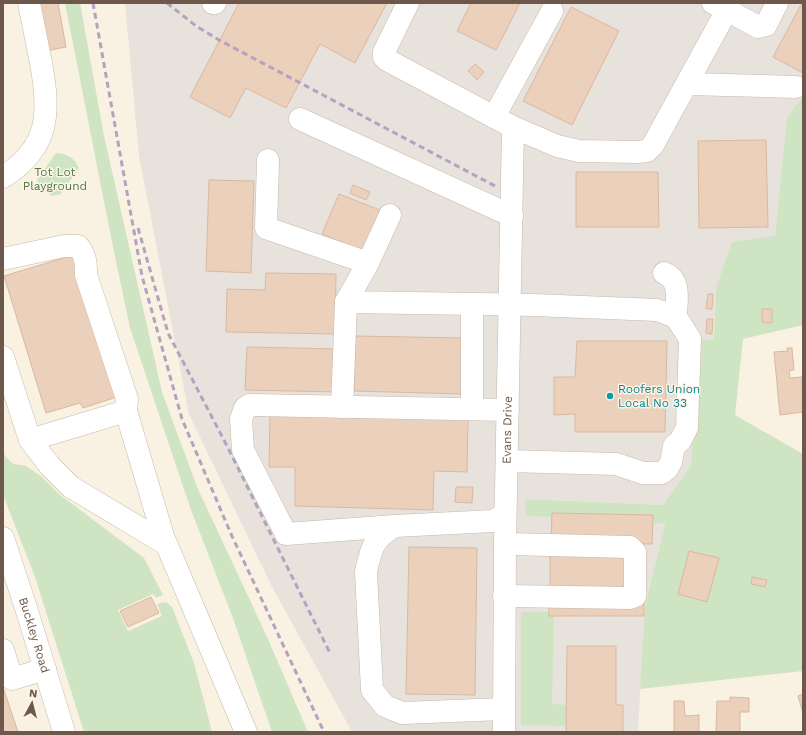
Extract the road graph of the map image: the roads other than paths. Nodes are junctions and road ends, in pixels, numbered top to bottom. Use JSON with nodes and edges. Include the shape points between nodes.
{"nodes":[{"id":1,"x":29,"y":3,"type":"edge"},
{"id":2,"x":408,"y":3,"type":"edge"},
{"id":3,"x":777,"y":3,"type":"edge"},
{"id":4,"x":720,"y":7,"type":"edge"},
{"id":5,"x":552,"y":11,"type":"dead end"},
{"id":6,"x":687,"y":84,"type":"junction"},
{"id":7,"x":796,"y":87,"type":"dead end"},
{"id":8,"x":494,"y":117,"type":"junction"},
{"id":9,"x":300,"y":119,"type":"dead end"},
{"id":10,"x":513,"y":127,"type":"junction"},
{"id":11,"x":268,"y":160,"type":"dead end"},
{"id":12,"x":3,"y":177,"type":"edge"},
{"id":13,"x":390,"y":215,"type":"dead end"},
{"id":14,"x":512,"y":216,"type":"junction"},
{"id":15,"x":3,"y":259,"type":"edge"},
{"id":16,"x":368,"y":263,"type":"junction"},
{"id":17,"x":664,"y":274,"type":"dead end"},
{"id":18,"x":346,"y":302,"type":"junction"},
{"id":19,"x":472,"y":304,"type":"junction"},
{"id":20,"x":511,"y":305,"type":"junction"},
{"id":21,"x":676,"y":317,"type":"junction"},
{"id":22,"x":3,"y":357,"type":"edge"},
{"id":23,"x":342,"y":407,"type":"junction"},
{"id":24,"x":472,"y":409,"type":"junction"},
{"id":25,"x":508,"y":410,"type":"junction"},
{"id":26,"x":126,"y":411,"type":"junction"},
{"id":27,"x":30,"y":440,"type":"junction"},
{"id":28,"x":507,"y":461,"type":"junction"},
{"id":29,"x":505,"y":514,"type":"junction"},
{"id":30,"x":395,"y":526,"type":"junction"},
{"id":31,"x":3,"y":538,"type":"edge"},
{"id":32,"x":166,"y":544,"type":"junction"},
{"id":33,"x":505,"y":544,"type":"junction"},
{"id":34,"x":504,"y":596,"type":"junction"},
{"id":35,"x":3,"y":650,"type":"edge"},
{"id":36,"x":45,"y":669,"type":"junction"},
{"id":37,"x":504,"y":709,"type":"junction"},
{"id":38,"x":64,"y":732,"type":"edge"},
{"id":39,"x":246,"y":732,"type":"edge"},
{"id":40,"x":504,"y":732,"type":"edge"}],
"edges":[{"from":1,"to":12,"type":"street","via":[[46,96],[45,123],[40,139],[30,155]]},
{"from":2,"to":8,"type":"street","via":[[384,52],[384,57]]},
{"from":3,"to":4,"type":"street","via":[[766,25],[762,27]]},
{"from":4,"to":6,"type":"street"},
{"from":5,"to":8,"type":"street"},
{"from":6,"to":7,"type":"street"},
{"from":6,"to":10,"type":"street","via":[[653,145],[647,151],[568,150]]},
{"from":8,"to":10,"type":"street"},
{"from":9,"to":14,"type":"street"},
{"from":10,"to":14,"type":"street","name":"Evans Drive"},
{"from":11,"to":16,"type":"street","via":[[266,228]]},
{"from":13,"to":16,"type":"street"},
{"from":14,"to":20,"type":"street","name":"Evans Drive"},
{"from":15,"to":26,"type":"street","via":[[64,246],[78,246],[82,250],[85,256],[86,275],[127,399]]},
{"from":16,"to":18,"type":"street"},
{"from":17,"to":21,"type":"street","via":[[675,280]]},
{"from":18,"to":19,"type":"street"},
{"from":18,"to":23,"type":"street"},
{"from":19,"to":20,"type":"street"},
{"from":19,"to":24,"type":"street"},
{"from":20,"to":21,"type":"street","via":[[657,310]]},
{"from":20,"to":25,"type":"street","name":"Evans Drive"},
{"from":21,"to":28,"type":"street","via":[[690,339],[687,428],[674,446],[671,462],[662,473],[643,473],[616,464]]},
{"from":22,"to":27,"type":"street"},
{"from":23,"to":24,"type":"street"},
{"from":23,"to":30,"type":"street","via":[[249,405],[241,419],[245,457],[286,534]]},
{"from":24,"to":25,"type":"street"},
{"from":25,"to":28,"type":"street","name":"Evans Drive"},
{"from":26,"to":27,"type":"street"},
{"from":26,"to":32,"type":"street"},
{"from":27,"to":32,"type":"street","via":[[50,466],[71,487]]},
{"from":28,"to":29,"type":"street","name":"Evans Drive"},
{"from":29,"to":30,"type":"street","via":[[493,521]]},
{"from":29,"to":33,"type":"street","name":"Evans Drive"},
{"from":30,"to":37,"type":"street","via":[[382,534],[376,542],[366,572],[372,690],[385,706],[402,713]]},
{"from":31,"to":36,"type":"street","name":"Buckley Road"},
{"from":32,"to":39,"type":"street"},
{"from":33,"to":34,"type":"street","name":"Evans Drive"},
{"from":33,"to":34,"type":"street","via":[[630,547],[635,552],[635,596]]},
{"from":34,"to":37,"type":"street","name":"Evans Drive"},
{"from":35,"to":36,"type":"street","via":[[12,679]]},
{"from":36,"to":38,"type":"street","name":"Buckley Road"},
{"from":37,"to":40,"type":"street","name":"Evans Drive"}]}
